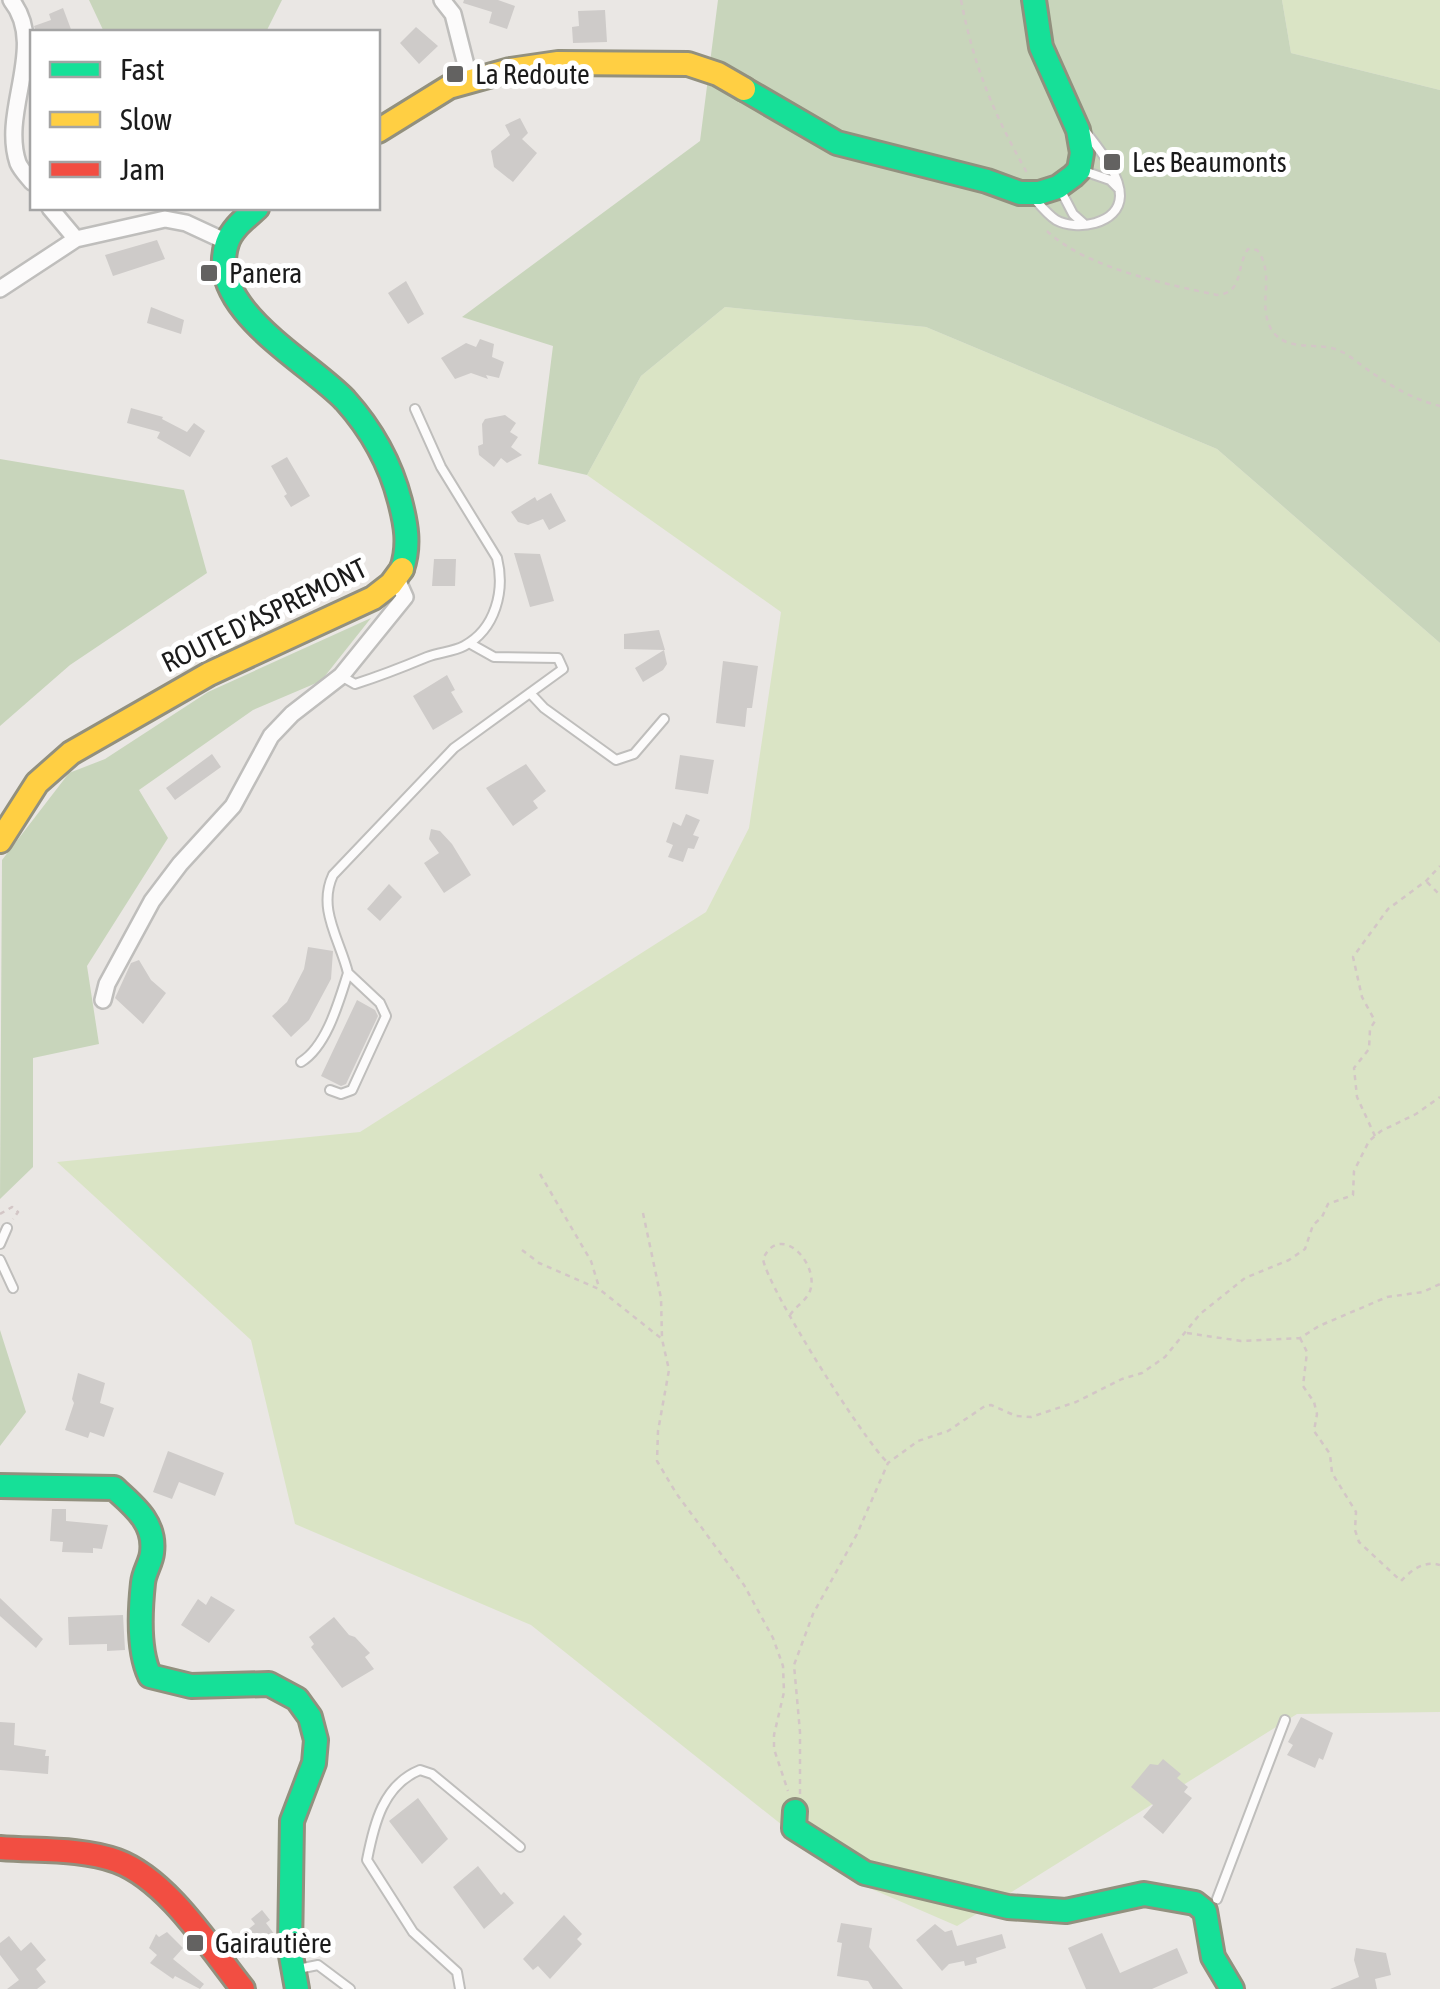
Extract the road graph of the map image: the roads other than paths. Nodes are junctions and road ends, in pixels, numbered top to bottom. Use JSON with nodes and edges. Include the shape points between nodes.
{"nodes":[{"id":1,"x":11,"y":0,"type":"edge"},
{"id":2,"x":442,"y":0,"type":"edge"},
{"id":3,"x":1034,"y":0,"type":"edge"},
{"id":4,"x":470,"y":81,"type":"junction"},
{"id":5,"x":1072,"y":115,"type":"junction"},
{"id":6,"x":380,"y":130,"type":"edge"},
{"id":7,"x":1079,"y":170,"type":"junction"},
{"id":8,"x":30,"y":179,"type":"edge"},
{"id":9,"x":1058,"y":187,"type":"junction"},
{"id":10,"x":1120,"y":192,"type":"junction"},
{"id":11,"x":1030,"y":194,"type":"junction"},
{"id":12,"x":52,"y":210,"type":"edge"},
{"id":13,"x":255,"y":210,"type":"edge"},
{"id":14,"x":1083,"y":223,"type":"junction"},
{"id":15,"x":76,"y":239,"type":"junction"},
{"id":16,"x":227,"y":242,"type":"junction"},
{"id":17,"x":0,"y":289,"type":"edge"},
{"id":18,"x":415,"y":409,"type":"dead end"},
{"id":19,"x":397,"y":579,"type":"junction"},
{"id":20,"x":469,"y":643,"type":"junction"},
{"id":21,"x":341,"y":676,"type":"junction"},
{"id":22,"x":530,"y":693,"type":"junction"},
{"id":23,"x":664,"y":720,"type":"dead end"},
{"id":24,"x":0,"y":841,"type":"edge"},
{"id":25,"x":348,"y":973,"type":"junction"},
{"id":26,"x":103,"y":1000,"type":"dead end"},
{"id":27,"x":301,"y":1062,"type":"dead end"},
{"id":28,"x":330,"y":1090,"type":"dead end"},
{"id":29,"x":7,"y":1228,"type":"road end"},
{"id":30,"x":0,"y":1244,"type":"edge"},
{"id":31,"x":0,"y":1260,"type":"edge"},
{"id":32,"x":14,"y":1288,"type":"dead end"},
{"id":33,"x":0,"y":1486,"type":"edge"},
{"id":34,"x":1286,"y":1720,"type":"dead end"},
{"id":35,"x":798,"y":1805,"type":"road end"},
{"id":36,"x":520,"y":1847,"type":"dead end"},
{"id":37,"x":0,"y":1848,"type":"edge"},
{"id":38,"x":1212,"y":1910,"type":"junction"},
{"id":39,"x":296,"y":1979,"type":"edge"},
{"id":40,"x":244,"y":1989,"type":"edge"},
{"id":41,"x":350,"y":1989,"type":"edge"},
{"id":42,"x":460,"y":1989,"type":"edge"},
{"id":43,"x":1232,"y":1989,"type":"edge"}],
"edges":[{"from":1,"to":8,"type":"street","via":[[24,16],[26,35],[12,129],[18,163]]},
{"from":2,"to":4,"type":"street","via":[[453,14]]},
{"from":3,"to":5,"type":"street","via":[[1041,47]]},
{"from":4,"to":6,"type":"street"},
{"from":4,"to":11,"type":"street","via":[[558,63],[688,64],[718,74],[837,143]]},
{"from":5,"to":7,"type":"street","via":[[1081,142]]},
{"from":5,"to":10,"type":"lane"},
{"from":7,"to":9,"type":"street"},
{"from":7,"to":10,"type":"lane","via":[[1110,180]]},
{"from":9,"to":11,"type":"street"},
{"from":9,"to":14,"type":"lane"},
{"from":10,"to":14,"type":"lane","via":[[1111,215]]},
{"from":11,"to":14,"type":"lane","via":[[1054,219]]},
{"from":12,"to":15,"type":"street"},
{"from":13,"to":16,"type":"street"},
{"from":15,"to":16,"type":"street","via":[[165,219]]},
{"from":15,"to":17,"type":"street"},
{"from":16,"to":19,"type":"street","name":"ROUTE D'ASPREMONT","via":[[222,262],[236,300],[338,393],[382,451],[407,536]]},
{"from":18,"to":20,"type":"lane","via":[[501,574],[496,606]]},
{"from":19,"to":21,"type":"street","via":[[405,596]]},
{"from":19,"to":24,"type":"street","name":"ROUTE D'ASPREMONT","via":[[373,598],[210,674],[71,754],[37,783]]},
{"from":20,"to":21,"type":"lane","via":[[355,684]]},
{"from":20,"to":22,"type":"lane","via":[[494,657],[562,661],[558,674]]},
{"from":21,"to":26,"type":"street","via":[[271,736],[233,806],[152,901]]},
{"from":22,"to":23,"type":"lane","via":[[616,760],[634,754]]},
{"from":22,"to":25,"type":"lane","via":[[454,748],[333,874],[328,912]]},
{"from":25,"to":27,"type":"lane","via":[[324,1034]]},
{"from":25,"to":28,"type":"lane","via":[[386,1016],[352,1090]]},
{"from":29,"to":30,"type":"lane"},
{"from":31,"to":32,"type":"lane"},
{"from":33,"to":39,"type":"street","via":[[114,1488],[133,1502],[151,1533],[144,1581],[144,1661],[150,1676],[191,1686],[268,1684],[304,1708],[316,1751],[292,1821],[290,1950]]},
{"from":34,"to":38,"type":"lane"},
{"from":35,"to":38,"type":"street","via":[[794,1828],[865,1874],[1008,1908],[1066,1911],[1144,1894]]},
{"from":36,"to":42,"type":"lane","via":[[432,1774],[407,1775],[386,1799],[367,1860],[413,1932],[456,1972]]},
{"from":37,"to":40,"type":"street","via":[[98,1856],[138,1870]]},
{"from":38,"to":43,"type":"street","via":[[1213,1957]]},
{"from":39,"to":41,"type":"lane","via":[[318,1965]]}]}
